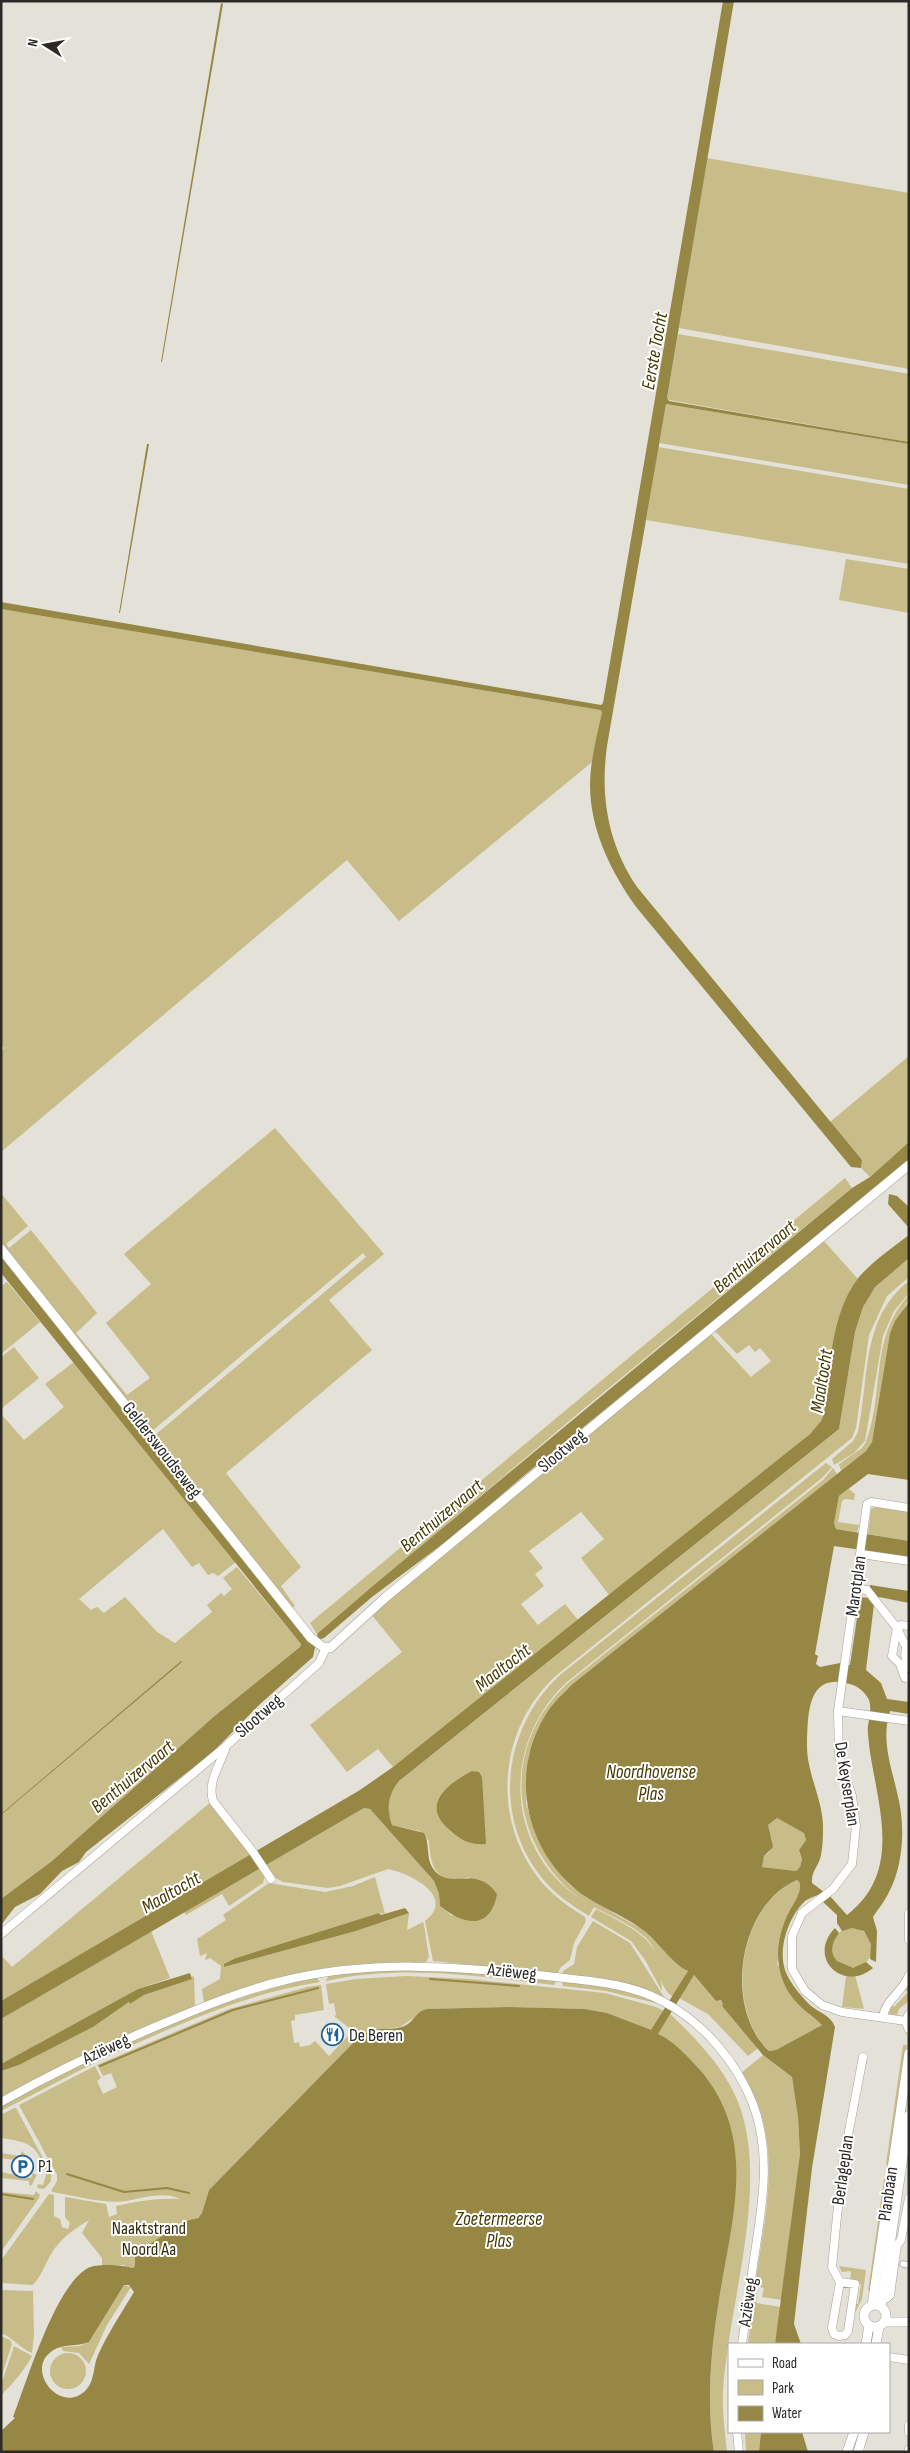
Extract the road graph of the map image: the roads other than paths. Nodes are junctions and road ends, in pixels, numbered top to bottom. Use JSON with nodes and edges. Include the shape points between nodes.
{"nodes":[{"id":1,"x":909,"y":1165,"type":"edge"},
{"id":2,"x":1,"y":1249,"type":"edge"},
{"id":3,"x":909,"y":1508,"type":"edge"},
{"id":4,"x":861,"y":1553,"type":"junction"},
{"id":5,"x":909,"y":1561,"type":"edge"},
{"id":6,"x":859,"y":1589,"type":"junction"},
{"id":7,"x":909,"y":1626,"type":"edge"},
{"id":8,"x":897,"y":1628,"type":"junction"},
{"id":9,"x":908,"y":1645,"type":"edge"},
{"id":10,"x":324,"y":1648,"type":"junction"},
{"id":11,"x":905,"y":1664,"type":"edge"},
{"id":12,"x":909,"y":1677,"type":"edge"},
{"id":13,"x":838,"y":1711,"type":"junction"},
{"id":14,"x":909,"y":1721,"type":"edge"},
{"id":15,"x":226,"y":1746,"type":"junction"},
{"id":16,"x":272,"y":1879,"type":"dead end"},
{"id":17,"x":909,"y":1913,"type":"edge"},
{"id":18,"x":1,"y":1934,"type":"edge"},
{"id":19,"x":909,"y":1940,"type":"edge"},
{"id":20,"x":909,"y":1975,"type":"edge"},
{"id":21,"x":883,"y":2017,"type":"junction"},
{"id":22,"x":908,"y":2022,"type":"edge"},
{"id":23,"x":909,"y":2053,"type":"edge"},
{"id":24,"x":863,"y":2057,"type":"dead end"},
{"id":25,"x":1,"y":2102,"type":"edge"},
{"id":26,"x":909,"y":2115,"type":"edge"},
{"id":27,"x":909,"y":2198,"type":"edge"},
{"id":28,"x":908,"y":2214,"type":"edge"},
{"id":29,"x":892,"y":2233,"type":"junction"},
{"id":30,"x":902,"y":2235,"type":"junction"},
{"id":31,"x":840,"y":2282,"type":"junction"},
{"id":32,"x":887,"y":2298,"type":"dead end"},
{"id":33,"x":881,"y":2315,"type":"junction"},
{"id":34,"x":909,"y":2321,"type":"edge"},
{"id":35,"x":869,"y":2326,"type":"junction"},
{"id":36,"x":742,"y":2343,"type":"edge"},
{"id":37,"x":866,"y":2343,"type":"edge"},
{"id":38,"x":876,"y":2343,"type":"edge"},
{"id":39,"x":890,"y":2358,"type":"edge"},
{"id":40,"x":909,"y":2360,"type":"edge"},
{"id":41,"x":736,"y":2433,"type":"edge"},
{"id":42,"x":854,"y":2433,"type":"edge"},
{"id":43,"x":864,"y":2433,"type":"edge"},
{"id":44,"x":738,"y":2452,"type":"edge"},
{"id":45,"x":847,"y":2452,"type":"edge"},
{"id":46,"x":858,"y":2452,"type":"edge"}],
"edges":[{"from":1,"to":10,"type":"street","name":"Slootweg","via":[[386,1598],[333,1646]]},
{"from":2,"to":10,"type":"street","name":"Gelderswoudseweg","via":[[311,1638]]},
{"from":3,"to":4,"type":"street","name":"Marotplan","via":[[867,1504]]},
{"from":4,"to":5,"type":"street"},
{"from":4,"to":6,"type":"street","name":"Marotplan"},
{"from":6,"to":8,"type":"street","via":[[868,1590]]},
{"from":6,"to":13,"type":"street","name":"Marotplan"},
{"from":7,"to":8,"type":"street"},
{"from":8,"to":9,"type":"street"},
{"from":8,"to":11,"type":"street","via":[[892,1656]]},
{"from":9,"to":11,"type":"street"},
{"from":10,"to":15,"type":"street","name":"Slootweg","via":[[319,1663]]},
{"from":11,"to":12,"type":"street","via":[[905,1678]]},
{"from":13,"to":14,"type":"street"},
{"from":13,"to":21,"type":"street","name":"De Keyserplan","via":[[839,1756],[852,1796],[856,1826],[852,1864],[833,1889],[802,1913],[792,1936],[792,1969],[805,1991],[822,2005],[842,2012]]},
{"from":15,"to":16,"type":"street","name":"Slootweg","via":[[213,1778],[213,1801]]},
{"from":15,"to":18,"type":"street","name":"Slootweg"},
{"from":17,"to":19,"type":"street"},
{"from":20,"to":21,"type":"street","via":[[905,1985],[884,2010]]},
{"from":21,"to":22,"type":"street","name":"De Keyserplan"},
{"from":23,"to":33,"type":"street","name":"Planbaan"},
{"from":24,"to":31,"type":"street","name":"Berlageplan","via":[[843,2162],[837,2216],[832,2267]]},
{"from":25,"to":36,"type":"street","name":"Aziëweg","via":[[91,2056],[200,2008],[264,1986],[339,1970],[411,1965],[488,1970],[608,1983],[637,1990],[663,2001],[706,2032],[732,2065],[753,2105],[761,2132],[765,2168]]},
{"from":26,"to":29,"type":"street","name":"Planbaan"},
{"from":27,"to":28,"type":"street","name":"Planbaan"},
{"from":28,"to":30,"type":"street","name":"Planbaan"},
{"from":29,"to":30,"type":"street"},
{"from":29,"to":33,"type":"street","name":"Planbaan"},
{"from":30,"to":32,"type":"street","name":"Planbaan","via":[[897,2245]]},
{"from":31,"to":31,"type":"street","name":"Berlageplan","via":[[855,2284],[848,2331],[839,2336],[832,2328]]},
{"from":33,"to":34,"type":"street"},
{"from":33,"to":35,"type":"street"},
{"from":33,"to":35,"type":"street","via":[[867,2309],[864,2316]]},
{"from":33,"to":38,"type":"street","name":"Planbaan"},
{"from":35,"to":37,"type":"street"},
{"from":39,"to":40,"type":"street"},
{"from":41,"to":44,"type":"street"},
{"from":42,"to":45,"type":"street"},
{"from":43,"to":46,"type":"street"}]}
